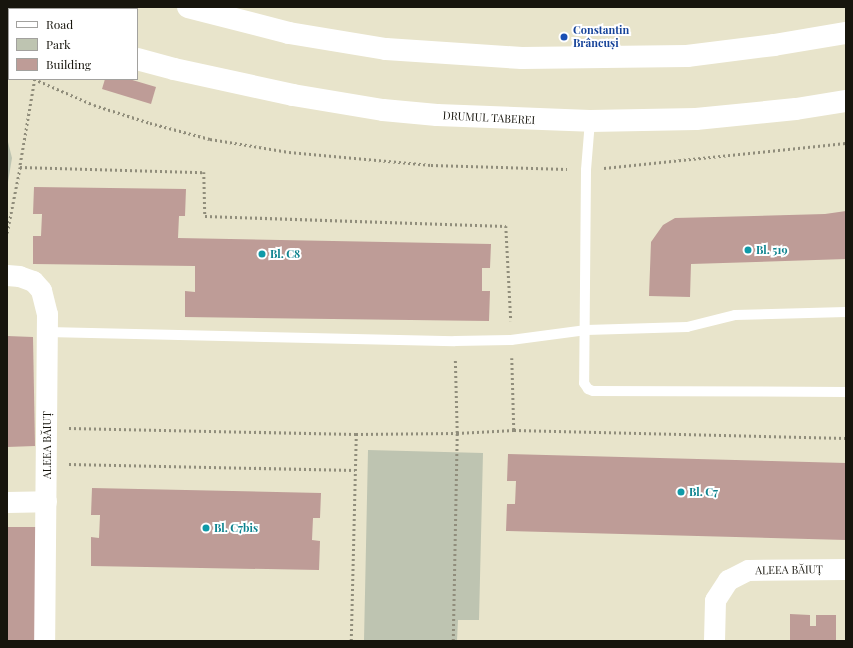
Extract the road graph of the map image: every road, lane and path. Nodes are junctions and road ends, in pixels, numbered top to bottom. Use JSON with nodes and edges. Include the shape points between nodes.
{"nodes":[{"id":1,"x":188,"y":7,"type":"edge"},
{"id":2,"x":846,"y":33,"type":"edge"},
{"id":3,"x":138,"y":59,"type":"edge"},
{"id":4,"x":34,"y":80,"type":"edge"},
{"id":5,"x":36,"y":80,"type":"edge"},
{"id":6,"x":846,"y":101,"type":"edge"},
{"id":7,"x":590,"y":121,"type":"junction"},
{"id":8,"x":846,"y":143,"type":"edge"},
{"id":9,"x":20,"y":167,"type":"junction"},
{"id":10,"x":586,"y":170,"type":"junction"},
{"id":11,"x":7,"y":233,"type":"edge"},
{"id":12,"x":7,"y":275,"type":"edge"},
{"id":13,"x":846,"y":312,"type":"edge"},
{"id":14,"x":586,"y":330,"type":"junction"},
{"id":15,"x":47,"y":332,"type":"junction"},
{"id":16,"x":512,"y":340,"type":"junction"},
{"id":17,"x":455,"y":341,"type":"junction"},
{"id":18,"x":846,"y":392,"type":"edge"},
{"id":19,"x":46,"y":428,"type":"junction"},
{"id":20,"x":514,"y":430,"type":"junction"},
{"id":21,"x":456,"y":433,"type":"junction"},
{"id":22,"x":356,"y":434,"type":"junction"},
{"id":23,"x":846,"y":438,"type":"edge"},
{"id":24,"x":46,"y":464,"type":"junction"},
{"id":25,"x":354,"y":470,"type":"junction"},
{"id":26,"x":46,"y":501,"type":"junction"},
{"id":27,"x":7,"y":502,"type":"edge"},
{"id":28,"x":846,"y":569,"type":"edge"},
{"id":29,"x":44,"y":641,"type":"edge"},
{"id":30,"x":351,"y":641,"type":"edge"},
{"id":31,"x":453,"y":641,"type":"edge"},
{"id":32,"x":714,"y":641,"type":"edge"}],
"edges":[{"from":1,"to":2,"type":"main road","via":[[289,33],[386,49],[522,58],[687,56]]},
{"from":3,"to":7,"type":"main road","name":"DRUMUL TABEREI","via":[[293,95],[383,110],[437,115]]},
{"from":4,"to":9,"type":"path"},
{"from":5,"to":10,"type":"path","via":[[94,105],[150,123],[210,139],[289,152],[431,166]]},
{"from":6,"to":7,"type":"main road","name":"DRUMUL TABEREI","via":[[696,119]]},
{"from":7,"to":10,"type":"lane"},
{"from":8,"to":10,"type":"path"},
{"from":9,"to":11,"type":"path"},
{"from":9,"to":16,"type":"path","via":[[204,172],[205,216],[506,226]]},
{"from":10,"to":14,"type":"lane"},
{"from":12,"to":15,"type":"street","name":"ALEEA BĂIUȚ","via":[[33,281],[41,290],[47,314]]},
{"from":13,"to":14,"type":"lane","via":[[734,315],[687,327]]},
{"from":14,"to":16,"type":"lane"},
{"from":14,"to":18,"type":"lane","via":[[584,383],[593,391]]},
{"from":15,"to":17,"type":"lane"},
{"from":15,"to":19,"type":"street","name":"ALEEA BĂIUȚ"},
{"from":16,"to":17,"type":"lane"},
{"from":16,"to":20,"type":"path"},
{"from":17,"to":21,"type":"path"},
{"from":19,"to":22,"type":"path"},
{"from":19,"to":24,"type":"street","name":"ALEEA BĂIUȚ"},
{"from":20,"to":21,"type":"path"},
{"from":20,"to":23,"type":"path"},
{"from":21,"to":22,"type":"path"},
{"from":21,"to":31,"type":"path"},
{"from":22,"to":25,"type":"path"},
{"from":24,"to":25,"type":"path"},
{"from":24,"to":26,"type":"street","name":"ALEEA BĂIUȚ"},
{"from":25,"to":30,"type":"path"},
{"from":26,"to":27,"type":"street"},
{"from":26,"to":29,"type":"street","name":"ALEEA BĂIUȚ"},
{"from":28,"to":32,"type":"street","name":"ALEEA BĂIUȚ","via":[[748,570],[728,580],[715,600]]}]}
